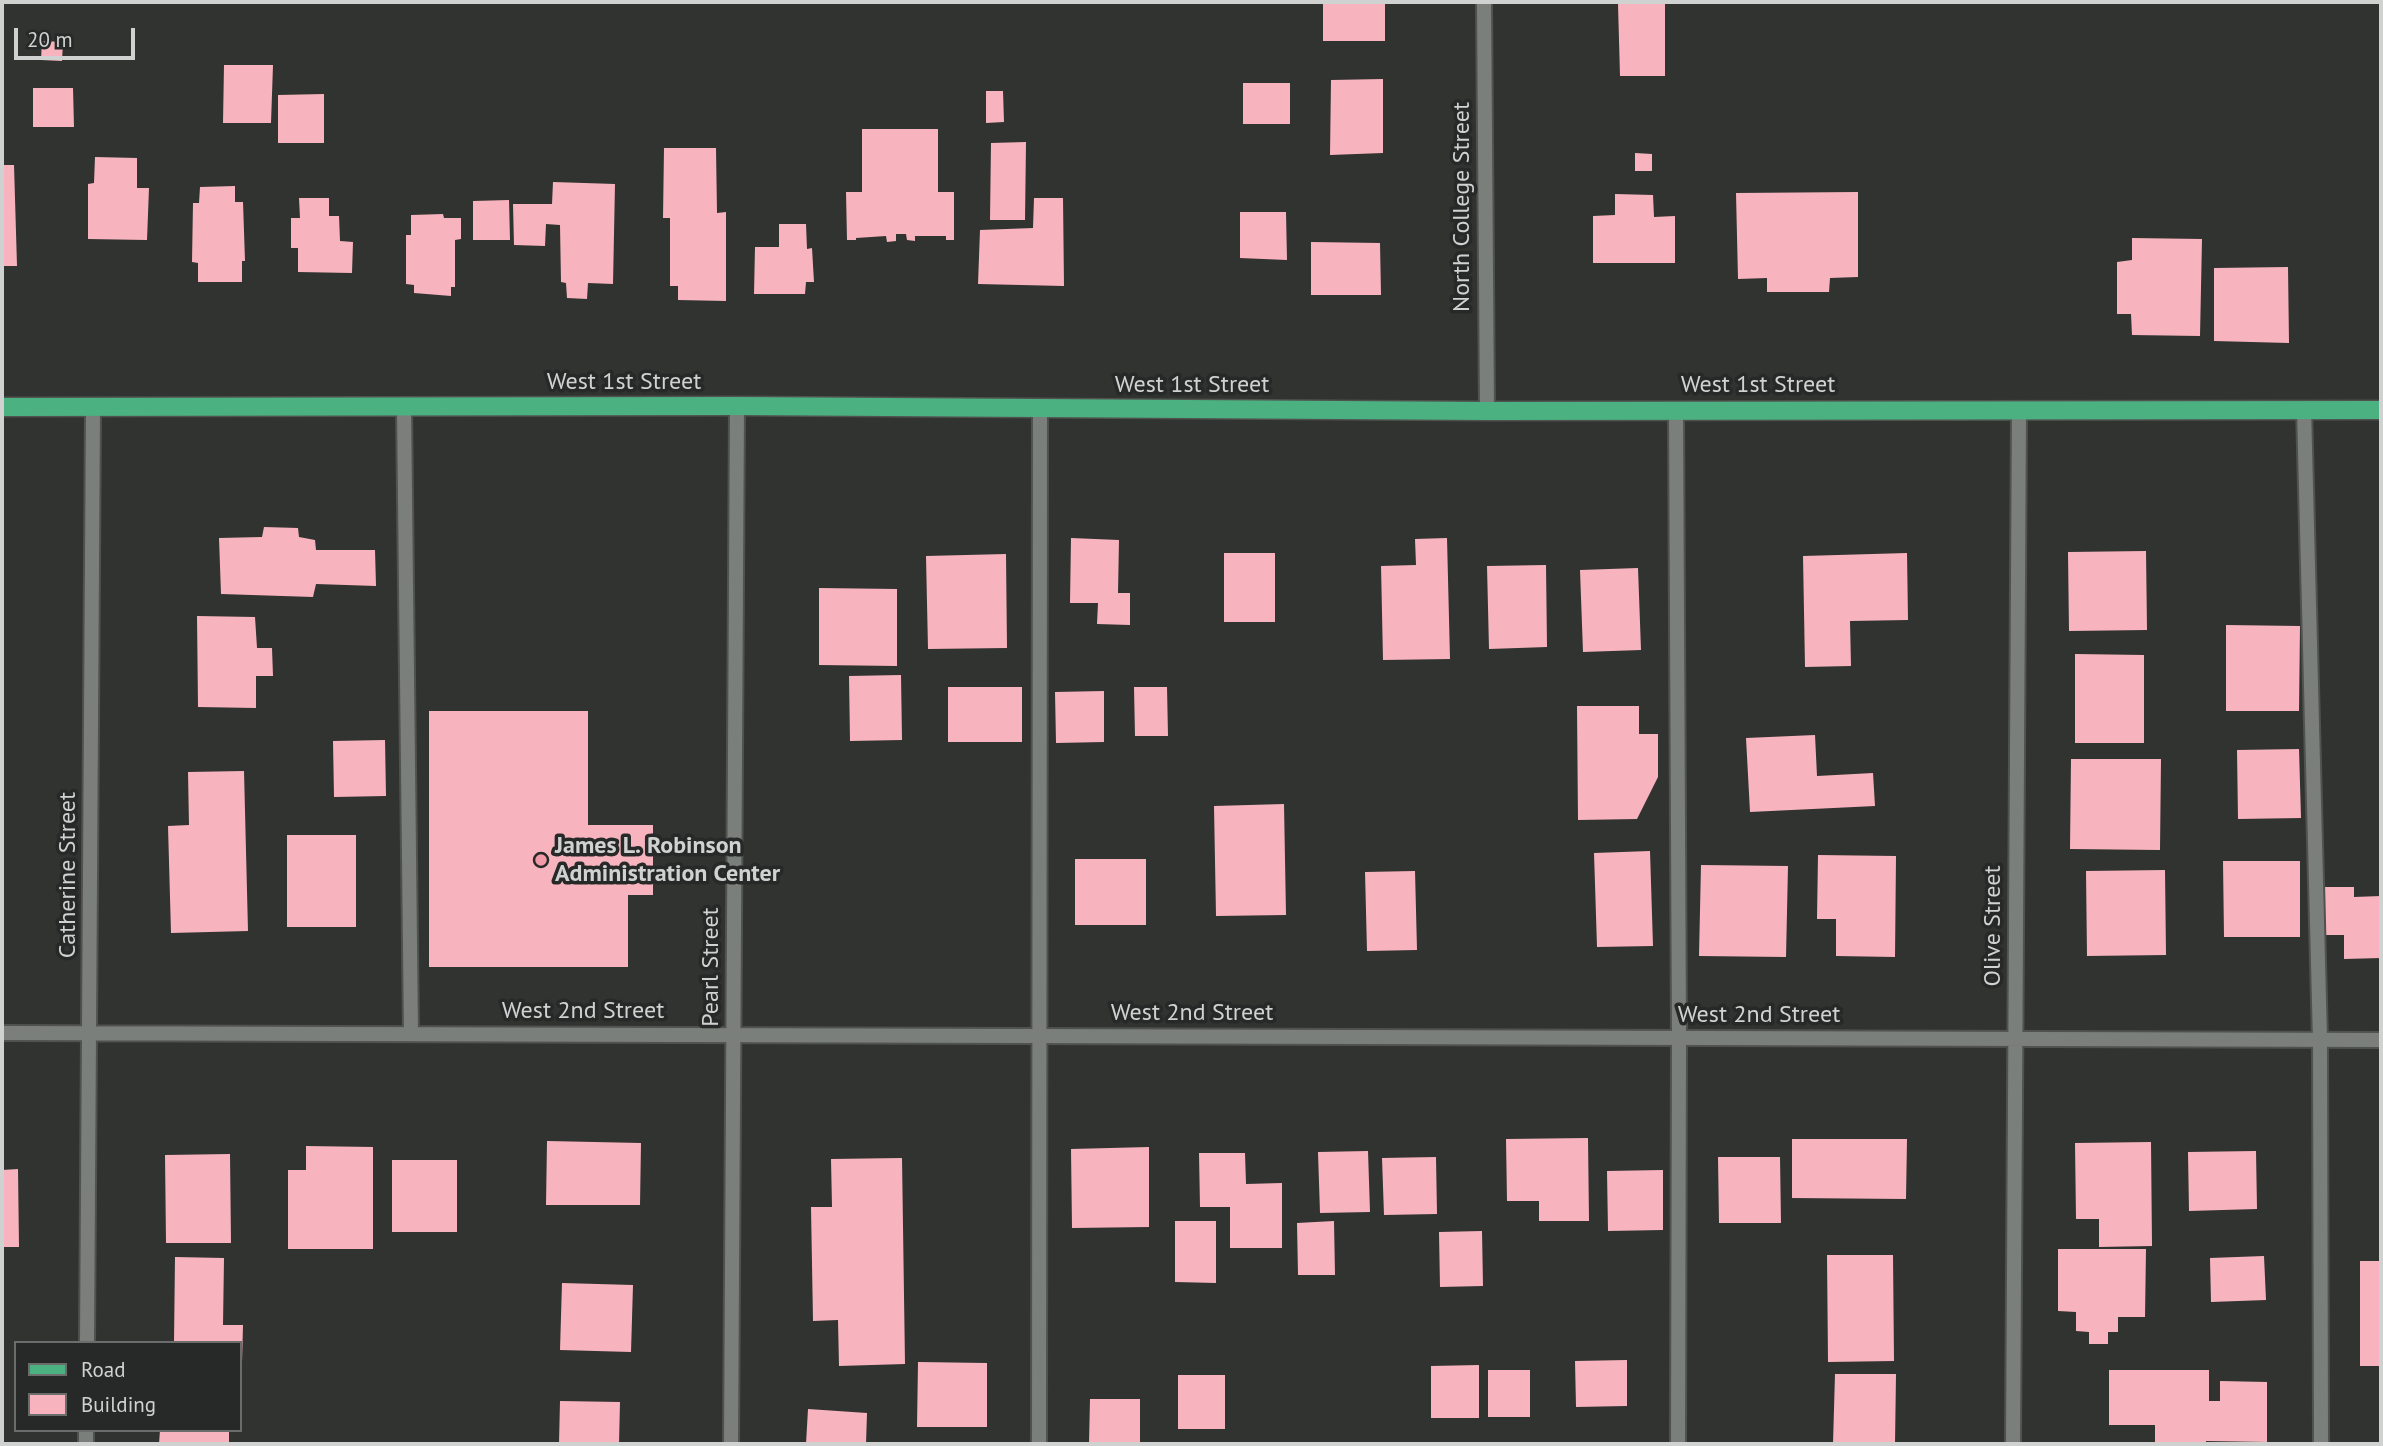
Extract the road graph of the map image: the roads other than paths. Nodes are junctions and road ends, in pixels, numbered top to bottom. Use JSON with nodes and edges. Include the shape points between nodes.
{"nodes":[{"id":1,"x":1484,"y":2,"type":"edge"},
{"id":2,"x":737,"y":406,"type":"junction"},
{"id":3,"x":2,"y":407,"type":"edge"},
{"id":4,"x":93,"y":407,"type":"junction"},
{"id":5,"x":404,"y":407,"type":"junction"},
{"id":6,"x":1040,"y":408,"type":"junction"},
{"id":7,"x":2019,"y":409,"type":"junction"},
{"id":8,"x":2304,"y":409,"type":"junction"},
{"id":9,"x":1675,"y":410,"type":"junction"},
{"id":10,"x":2381,"y":410,"type":"edge"},
{"id":11,"x":1487,"y":411,"type":"junction"},
{"id":12,"x":2,"y":1033,"type":"edge"},
{"id":13,"x":89,"y":1033,"type":"junction"},
{"id":14,"x":411,"y":1034,"type":"junction"},
{"id":15,"x":733,"y":1035,"type":"junction"},
{"id":16,"x":1040,"y":1036,"type":"junction"},
{"id":17,"x":1679,"y":1038,"type":"junction"},
{"id":18,"x":2016,"y":1039,"type":"junction"},
{"id":19,"x":2319,"y":1040,"type":"junction"},
{"id":20,"x":2381,"y":1040,"type":"edge"},
{"id":21,"x":87,"y":1341,"type":"edge"},
{"id":22,"x":731,"y":1444,"type":"edge"},
{"id":23,"x":1039,"y":1444,"type":"edge"},
{"id":24,"x":1678,"y":1444,"type":"edge"},
{"id":25,"x":2014,"y":1444,"type":"edge"},
{"id":26,"x":2320,"y":1444,"type":"edge"}],
"edges":[{"from":1,"to":11,"type":"street","name":"North College Street"},
{"from":2,"to":5,"type":"main road","name":"West 1st Street"},
{"from":2,"to":6,"type":"main road","name":"West 1st Street"},
{"from":2,"to":15,"type":"street","name":"Pearl Street"},
{"from":3,"to":4,"type":"main road","name":"West 1st Street"},
{"from":4,"to":5,"type":"main road","name":"West 1st Street"},
{"from":4,"to":13,"type":"street","name":"Catherine Street"},
{"from":5,"to":14,"type":"street"},
{"from":6,"to":11,"type":"main road","name":"West 1st Street"},
{"from":6,"to":16,"type":"street"},
{"from":7,"to":8,"type":"main road","name":"West 1st Street"},
{"from":7,"to":9,"type":"main road","name":"West 1st Street"},
{"from":7,"to":18,"type":"street","name":"Olive Street"},
{"from":8,"to":10,"type":"main road","name":"West 1st Street"},
{"from":8,"to":19,"type":"street"},
{"from":9,"to":11,"type":"main road","name":"West 1st Street"},
{"from":9,"to":17,"type":"street"},
{"from":12,"to":13,"type":"street","name":"West 2nd Street"},
{"from":13,"to":14,"type":"street","name":"West 2nd Street"},
{"from":13,"to":21,"type":"street","name":"Catherine Street"},
{"from":14,"to":15,"type":"street","name":"West 2nd Street"},
{"from":15,"to":16,"type":"street","name":"West 2nd Street"},
{"from":15,"to":22,"type":"street","name":"Pearl Street"},
{"from":16,"to":17,"type":"street","name":"West 2nd Street"},
{"from":16,"to":23,"type":"street"},
{"from":17,"to":18,"type":"street","name":"West 2nd Street"},
{"from":17,"to":24,"type":"street"},
{"from":18,"to":19,"type":"street","name":"West 2nd Street"},
{"from":18,"to":25,"type":"street","name":"Olive Street"},
{"from":19,"to":20,"type":"street","name":"West 2nd Street"},
{"from":19,"to":26,"type":"street"}]}
